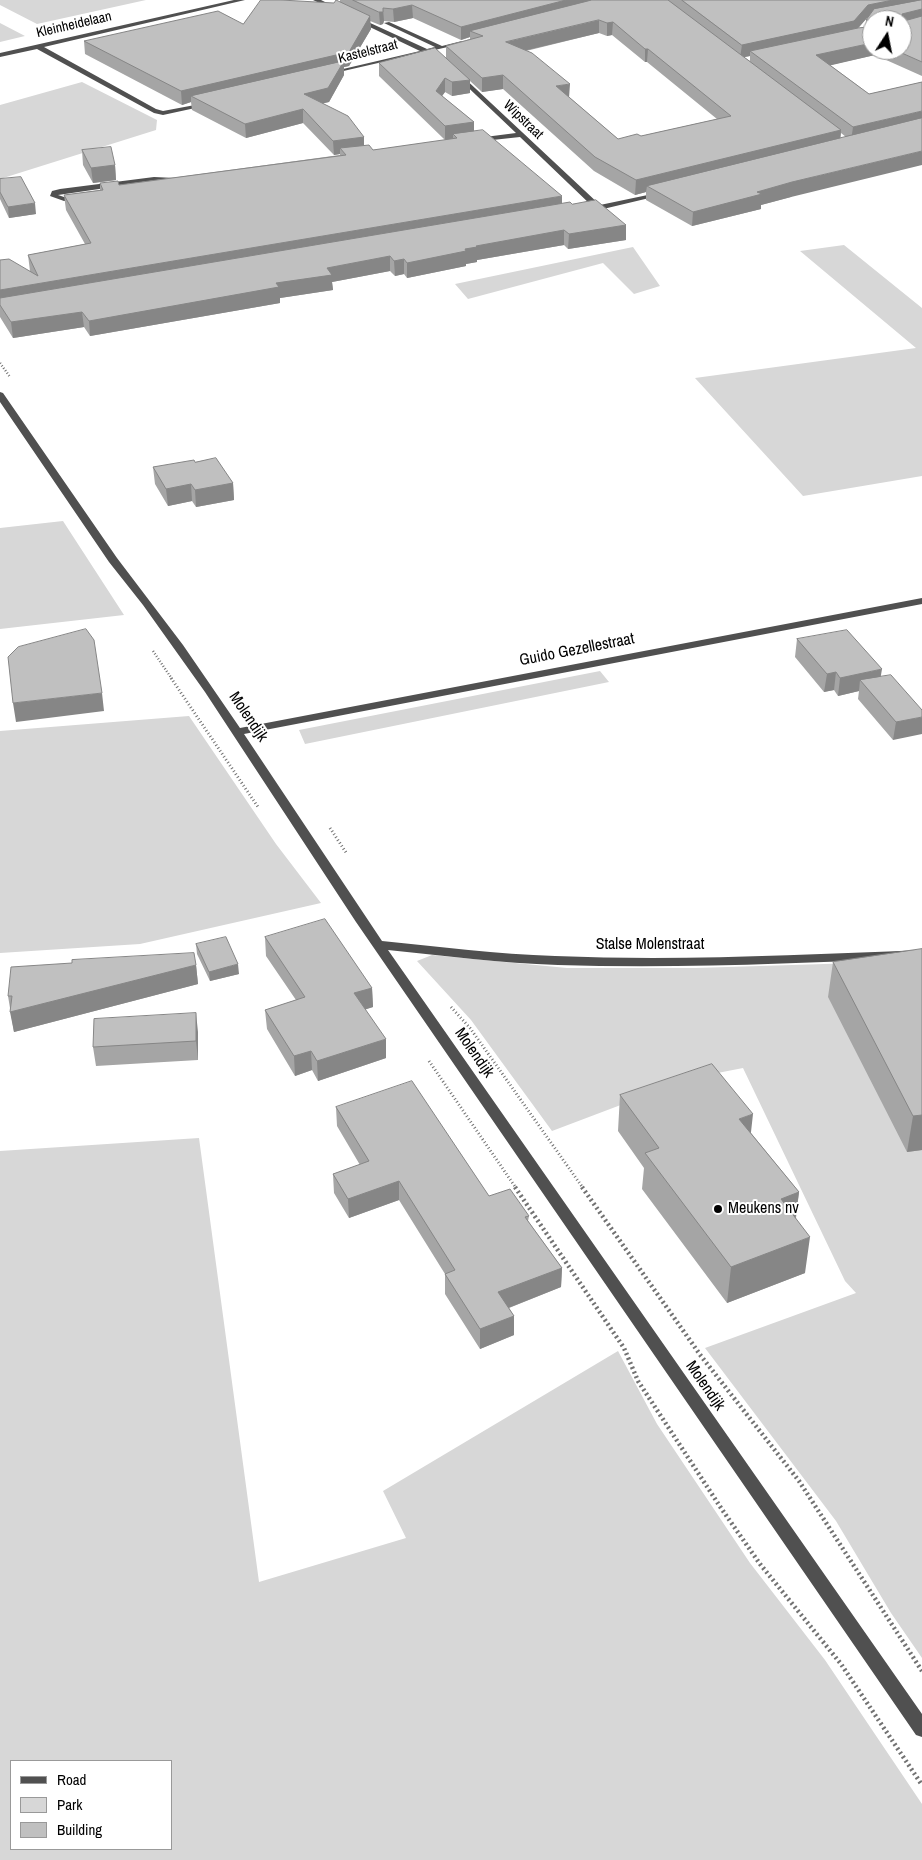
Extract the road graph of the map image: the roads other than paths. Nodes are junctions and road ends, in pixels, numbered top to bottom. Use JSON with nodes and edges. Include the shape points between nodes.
{"nodes":[{"id":1,"x":242,"y":0,"type":"edge"},
{"id":2,"x":316,"y":0,"type":"edge"},
{"id":3,"x":335,"y":0,"type":"edge"},
{"id":4,"x":344,"y":4,"type":"edge"},
{"id":5,"x":341,"y":12,"type":"edge"},
{"id":6,"x":350,"y":16,"type":"edge"},
{"id":7,"x":380,"y":20,"type":"edge"},
{"id":8,"x":470,"y":41,"type":"edge"},
{"id":9,"x":37,"y":46,"type":"junction"},
{"id":10,"x":442,"y":48,"type":"junction"},
{"id":11,"x":428,"y":51,"type":"junction"},
{"id":12,"x":0,"y":55,"type":"edge"},
{"id":13,"x":436,"y":56,"type":"edge"},
{"id":14,"x":450,"y":68,"type":"edge"},
{"id":15,"x":320,"y":76,"type":"edge"},
{"id":16,"x":214,"y":102,"type":"edge"},
{"id":17,"x":519,"y":135,"type":"junction"},
{"id":18,"x":471,"y":141,"type":"edge"},
{"id":19,"x":187,"y":178,"type":"edge"},
{"id":20,"x":177,"y":180,"type":"junction"},
{"id":21,"x":670,"y":192,"type":"edge"},
{"id":22,"x":599,"y":208,"type":"junction"},
{"id":23,"x":580,"y":211,"type":"edge"},
{"id":24,"x":0,"y":395,"type":"edge"},
{"id":25,"x":922,"y":601,"type":"edge"},
{"id":26,"x":238,"y":732,"type":"junction"},
{"id":27,"x":379,"y":945,"type":"junction"},
{"id":28,"x":922,"y":954,"type":"edge"},
{"id":29,"x":922,"y":1729,"type":"edge"}],
"edges":[{"from":1,"to":9,"type":"street","name":"Kleinheidelaan"},
{"from":2,"to":5,"type":"street"},
{"from":3,"to":4,"type":"street"},
{"from":6,"to":11,"type":"street"},
{"from":7,"to":10,"type":"street"},
{"from":8,"to":10,"type":"street","name":"Kastelstraat"},
{"from":9,"to":12,"type":"street","name":"Kleinheidelaan"},
{"from":9,"to":16,"type":"street","via":[[154,111],[163,113]]},
{"from":10,"to":11,"type":"street","name":"Kastelstraat"},
{"from":11,"to":13,"type":"street"},
{"from":11,"to":15,"type":"street","name":"Kastelstraat"},
{"from":14,"to":17,"type":"street","name":"Wipstraat"},
{"from":17,"to":18,"type":"street"},
{"from":17,"to":22,"type":"street","name":"Wipstraat"},
{"from":19,"to":20,"type":"street"},
{"from":20,"to":20,"type":"street","via":[[154,179],[60,191],[54,196],[74,198],[160,186]]},
{"from":21,"to":22,"type":"street"},
{"from":22,"to":23,"type":"street"},
{"from":24,"to":26,"type":"street","name":"Molendijk","via":[[113,560]]},
{"from":25,"to":26,"type":"street","name":"Guido Gezellestraat"},
{"from":26,"to":27,"type":"street","name":"Molendijk"},
{"from":27,"to":28,"type":"street","name":"Stalse Molenstraat","via":[[480,956],[581,961],[734,961]]},
{"from":27,"to":29,"type":"street","name":"Molendijk"}]}
